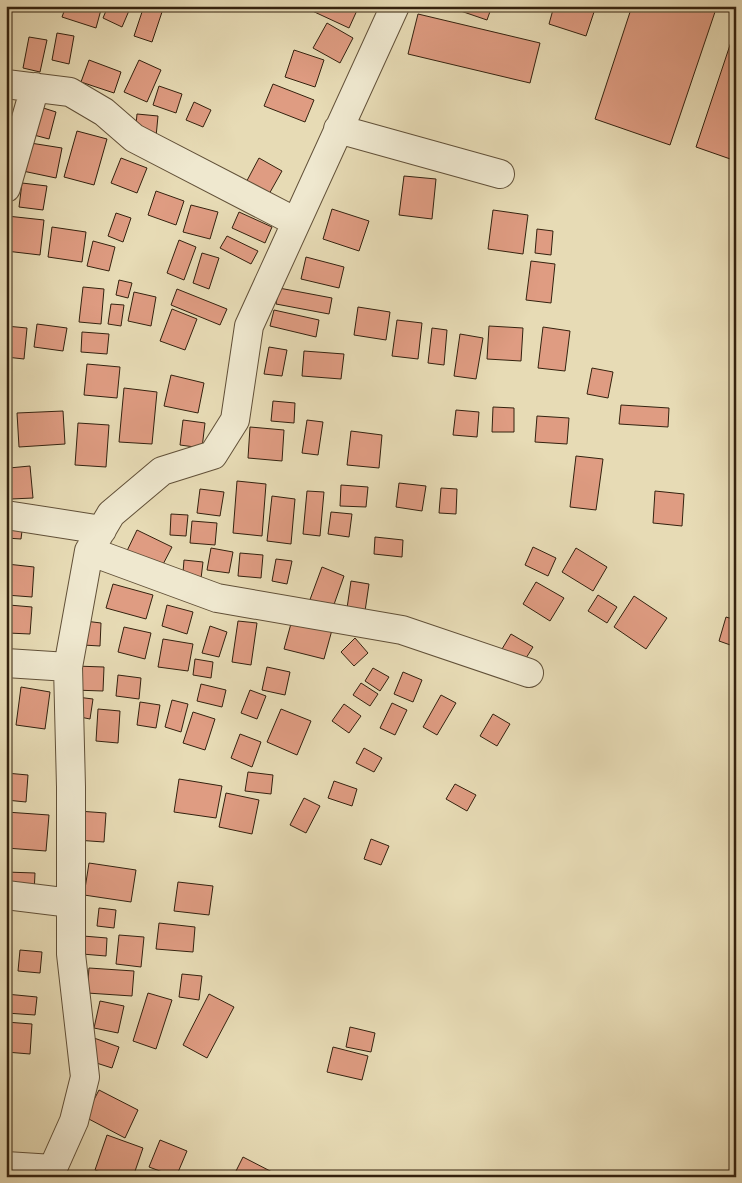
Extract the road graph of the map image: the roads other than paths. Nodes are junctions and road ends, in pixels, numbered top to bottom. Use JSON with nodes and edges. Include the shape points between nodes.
{"nodes":[{"id":1,"x":395,"y":6,"type":"edge"},
{"id":2,"x":6,"y":84,"type":"edge"},
{"id":3,"x":35,"y":87,"type":"junction"},
{"id":4,"x":338,"y":129,"type":"junction"},
{"id":5,"x":500,"y":174,"type":"dead end"},
{"id":6,"x":6,"y":188,"type":"edge"},
{"id":7,"x":296,"y":222,"type":"junction"},
{"id":8,"x":6,"y":516,"type":"edge"},
{"id":9,"x":96,"y":541,"type":"junction"},
{"id":10,"x":6,"y":663,"type":"edge"},
{"id":11,"x":68,"y":667,"type":"junction"},
{"id":12,"x":529,"y":673,"type":"dead end"},
{"id":13,"x":6,"y":895,"type":"edge"},
{"id":14,"x":71,"y":903,"type":"junction"},
{"id":15,"x":6,"y":1166,"type":"edge"},
{"id":16,"x":51,"y":1173,"type":"edge"}],
"edges":[{"from":1,"to":4,"type":"street"},
{"from":2,"to":3,"type":"street"},
{"from":3,"to":6,"type":"street"},
{"from":3,"to":7,"type":"street","via":[[70,92],[104,112],[134,138]]},
{"from":4,"to":5,"type":"street"},
{"from":4,"to":7,"type":"street"},
{"from":7,"to":9,"type":"street","via":[[249,326],[235,420],[213,455],[162,471],[111,514]]},
{"from":8,"to":9,"type":"street"},
{"from":9,"to":11,"type":"street"},
{"from":9,"to":12,"type":"street","via":[[217,598],[402,630]]},
{"from":10,"to":11,"type":"street"},
{"from":11,"to":14,"type":"street"},
{"from":13,"to":14,"type":"street"},
{"from":14,"to":16,"type":"street","via":[[72,954],[85,1077],[74,1121]]},
{"from":15,"to":16,"type":"street"}]}
